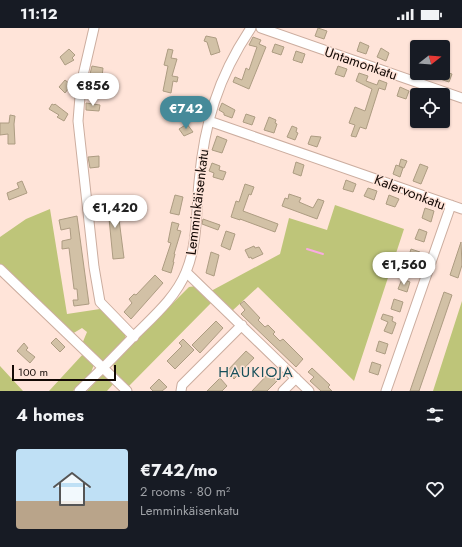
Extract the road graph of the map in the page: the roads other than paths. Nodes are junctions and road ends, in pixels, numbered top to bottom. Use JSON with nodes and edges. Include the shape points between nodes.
{"nodes":[{"id":1,"x":94,"y":28,"type":"edge"},
{"id":2,"x":250,"y":28,"type":"edge"},
{"id":3,"x":261,"y":28,"type":"edge"},
{"id":4,"x":462,"y":98,"type":"edge"},
{"id":5,"x":209,"y":121,"type":"junction"},
{"id":6,"x":451,"y":205,"type":"junction"},
{"id":7,"x":462,"y":209,"type":"edge"},
{"id":8,"x":0,"y":269,"type":"edge"},
{"id":9,"x":186,"y":272,"type":"junction"},
{"id":10,"x":242,"y":325,"type":"junction"},
{"id":11,"x":134,"y":336,"type":"junction"},
{"id":12,"x":103,"y":368,"type":"junction"},
{"id":13,"x":296,"y":378,"type":"junction"},
{"id":14,"x":79,"y":391,"type":"edge"},
{"id":15,"x":126,"y":391,"type":"edge"},
{"id":16,"x":181,"y":391,"type":"edge"},
{"id":17,"x":283,"y":391,"type":"edge"},
{"id":18,"x":309,"y":391,"type":"edge"},
{"id":19,"x":386,"y":391,"type":"edge"}],
"edges":[{"from":1,"to":11,"type":"street","via":[[81,84],[78,121],[94,267],[100,302]]},
{"from":2,"to":5,"type":"street","name":"Lemminkäisenkatu","via":[[236,49],[225,73],[215,96]]},
{"from":3,"to":4,"type":"street","name":"Untamonkatu"},
{"from":5,"to":6,"type":"street","name":"Kalervonkatu"},
{"from":5,"to":9,"type":"street","name":"Lemminkäisenkatu","via":[[200,171],[194,241]]},
{"from":6,"to":7,"type":"street"},
{"from":6,"to":19,"type":"street","name":"Kalervonkatu"},
{"from":8,"to":12,"type":"street"},
{"from":9,"to":10,"type":"street"},
{"from":9,"to":11,"type":"street","name":"Lemminkäisenkatu","via":[[172,296]]},
{"from":10,"to":13,"type":"street"},
{"from":10,"to":16,"type":"street","via":[[182,385]]},
{"from":11,"to":12,"type":"street","name":"Lemminkäisenkatu"},
{"from":12,"to":14,"type":"street","name":"Lemminkäisenkatu"},
{"from":12,"to":15,"type":"street"},
{"from":13,"to":17,"type":"street"},
{"from":13,"to":18,"type":"street"}]}
